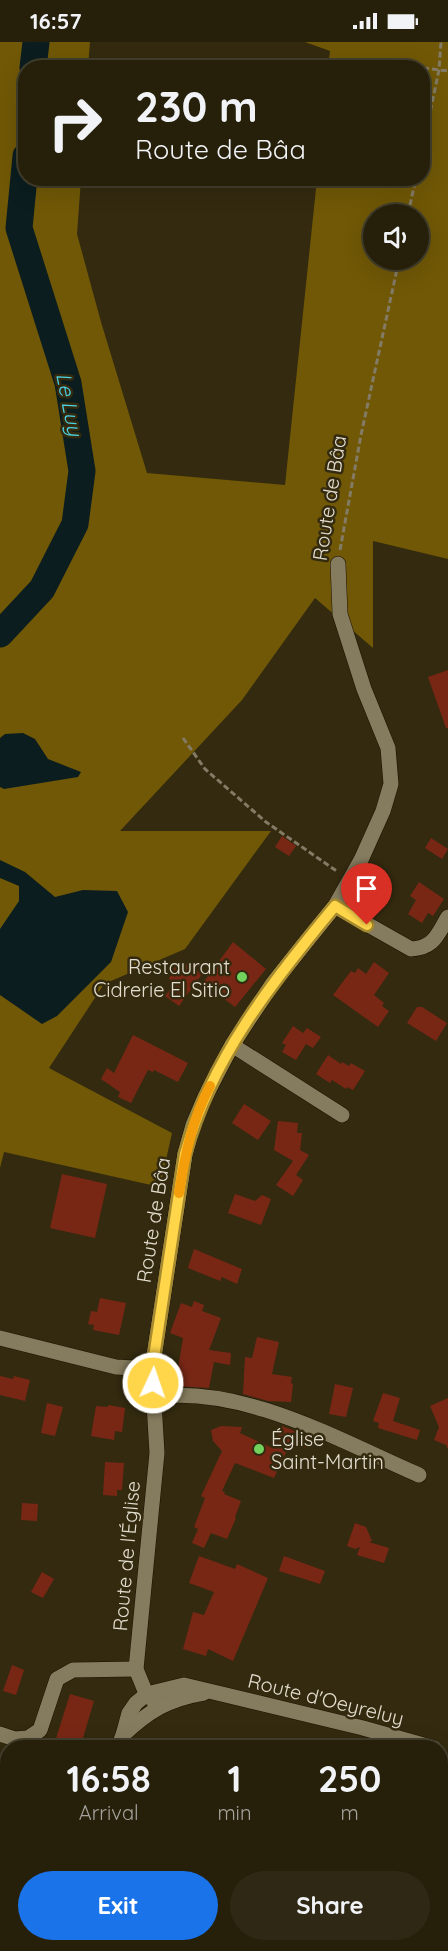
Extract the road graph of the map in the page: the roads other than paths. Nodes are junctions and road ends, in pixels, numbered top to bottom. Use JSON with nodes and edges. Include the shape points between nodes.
{"nodes":[{"id":1,"x":338,"y":564,"type":"road end"},
{"id":2,"x":335,"y":906,"type":"junction"},
{"id":3,"x":448,"y":917,"type":"edge"},
{"id":4,"x":232,"y":1045,"type":"junction"},
{"id":5,"x":342,"y":1115,"type":"dead end"},
{"id":6,"x":0,"y":1338,"type":"edge"},
{"id":7,"x":152,"y":1370,"type":"junction"},
{"id":8,"x":153,"y":1397,"type":"junction"},
{"id":9,"x":419,"y":1475,"type":"dead end"},
{"id":10,"x":136,"y":1669,"type":"junction"},
{"id":11,"x":208,"y":1692,"type":"junction"},
{"id":12,"x":147,"y":1694,"type":"junction"},
{"id":13,"x":158,"y":1706,"type":"junction"},
{"id":14,"x":0,"y":1734,"type":"edge"},
{"id":15,"x":121,"y":1740,"type":"edge"},
{"id":16,"x":122,"y":1740,"type":"edge"},
{"id":17,"x":406,"y":1740,"type":"edge"}],
"edges":[{"from":1,"to":2,"type":"street","name":"Route de Bâa","via":[[340,614],[388,748],[391,784],[361,860]]},
{"from":2,"to":3,"type":"street","via":[[411,949],[423,949],[434,940]]},
{"from":2,"to":4,"type":"street","name":"Route de Bâa","via":[[273,982]]},
{"from":4,"to":5,"type":"street"},
{"from":4,"to":7,"type":"street","name":"Route de Bâa","via":[[201,1106],[185,1154]]},
{"from":6,"to":7,"type":"street","via":[[116,1367]]},
{"from":7,"to":8,"type":"street","name":"Route de l'Église"},
{"from":8,"to":9,"type":"street","via":[[242,1402]]},
{"from":8,"to":10,"type":"street","name":"Route de l'Église","via":[[157,1453]]},
{"from":10,"to":12,"type":"street","name":"Route de l'Église"},
{"from":10,"to":14,"type":"street","via":[[73,1670],[57,1679],[40,1730],[28,1738]]},
{"from":11,"to":12,"type":"street","name":"Route d'Oeyreluy","via":[[184,1685]]},
{"from":11,"to":13,"type":"street","name":"Route d'Oeyreluy"},
{"from":11,"to":17,"type":"street","name":"Route d'Oeyreluy"},
{"from":12,"to":13,"type":"street"},
{"from":12,"to":15,"type":"street","via":[[129,1713]]},
{"from":13,"to":16,"type":"street"}]}
